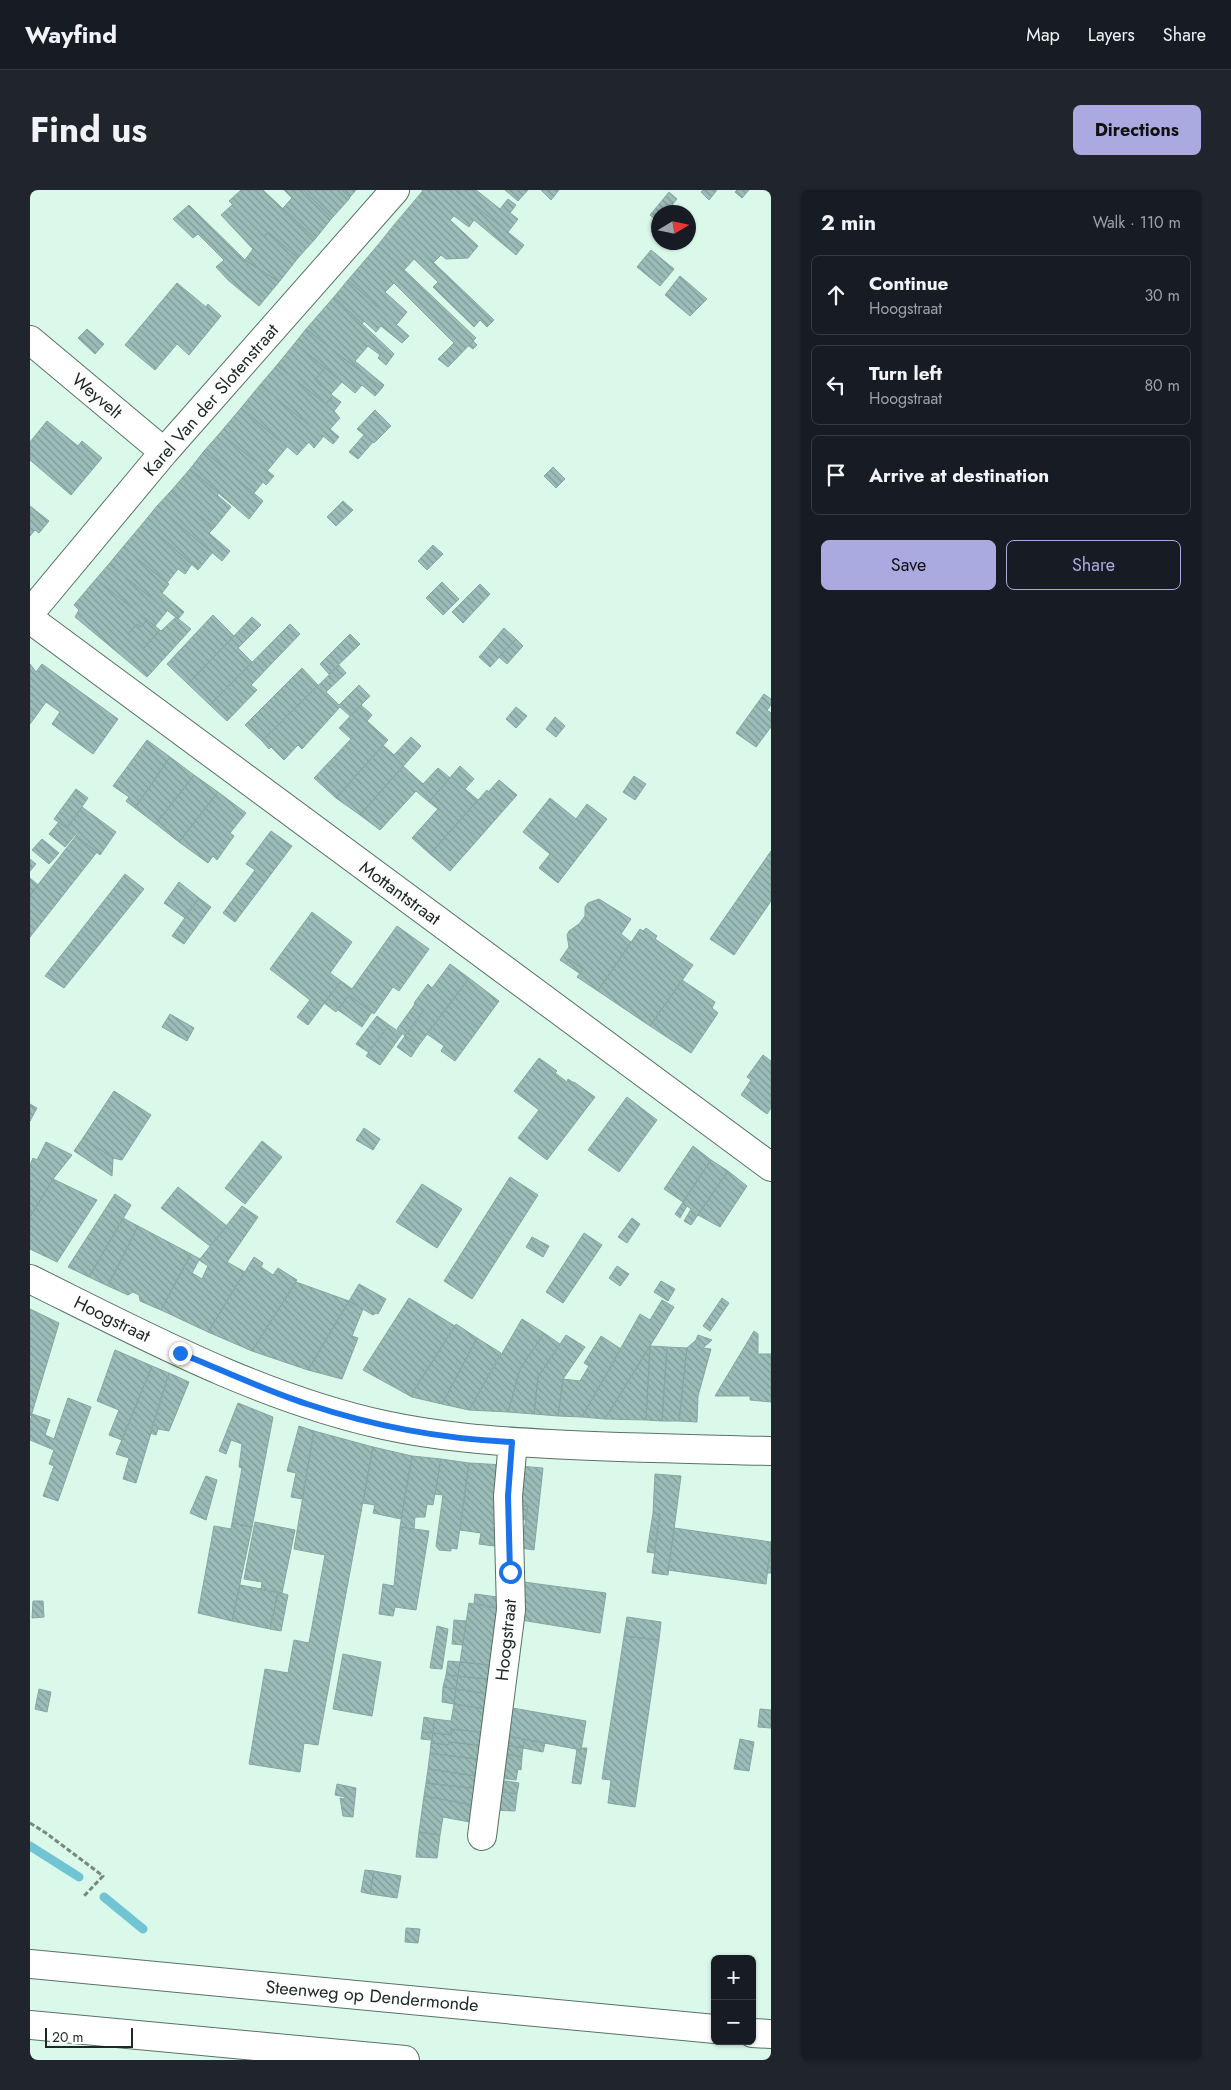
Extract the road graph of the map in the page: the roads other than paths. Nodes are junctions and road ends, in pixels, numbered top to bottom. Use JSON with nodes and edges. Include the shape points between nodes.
{"nodes":[{"id":1,"x":395,"y":190,"type":"edge"},
{"id":2,"x":30,"y":340,"type":"edge"},
{"id":3,"x":164,"y":452,"type":"junction"},
{"id":4,"x":30,"y":613,"type":"edge"},
{"id":5,"x":30,"y":619,"type":"edge"},
{"id":6,"x":771,"y":1167,"type":"edge"},
{"id":7,"x":30,"y":1279,"type":"edge"},
{"id":8,"x":512,"y":1442,"type":"junction"},
{"id":9,"x":771,"y":1451,"type":"edge"},
{"id":10,"x":482,"y":1836,"type":"dead end"},
{"id":11,"x":30,"y":1964,"type":"edge"},
{"id":12,"x":30,"y":2025,"type":"edge"},
{"id":13,"x":711,"y":2029,"type":"edge"},
{"id":14,"x":756,"y":2033,"type":"edge"},
{"id":15,"x":771,"y":2034,"type":"edge"},
{"id":16,"x":405,"y":2060,"type":"edge"}],
"edges":[{"from":1,"to":3,"type":"street","name":"Karel Van der Slotenstraat"},
{"from":2,"to":3,"type":"street","name":"Weyvelt"},
{"from":3,"to":4,"type":"street","name":"Karel Van der Slotenstraat"},
{"from":5,"to":6,"type":"street","name":"Mottantstraat"},
{"from":7,"to":8,"type":"street","name":"Hoogstraat","via":[[180,1353],[306,1404],[384,1425],[484,1441]]},
{"from":8,"to":9,"type":"street","name":"Hoogstraat","via":[[606,1448]]},
{"from":8,"to":10,"type":"street","name":"Hoogstraat","via":[[508,1496],[511,1610]]},
{"from":11,"to":13,"type":"street","name":"Steenweg op Dendermonde"},
{"from":12,"to":16,"type":"street"},
{"from":14,"to":15,"type":"street"}]}
